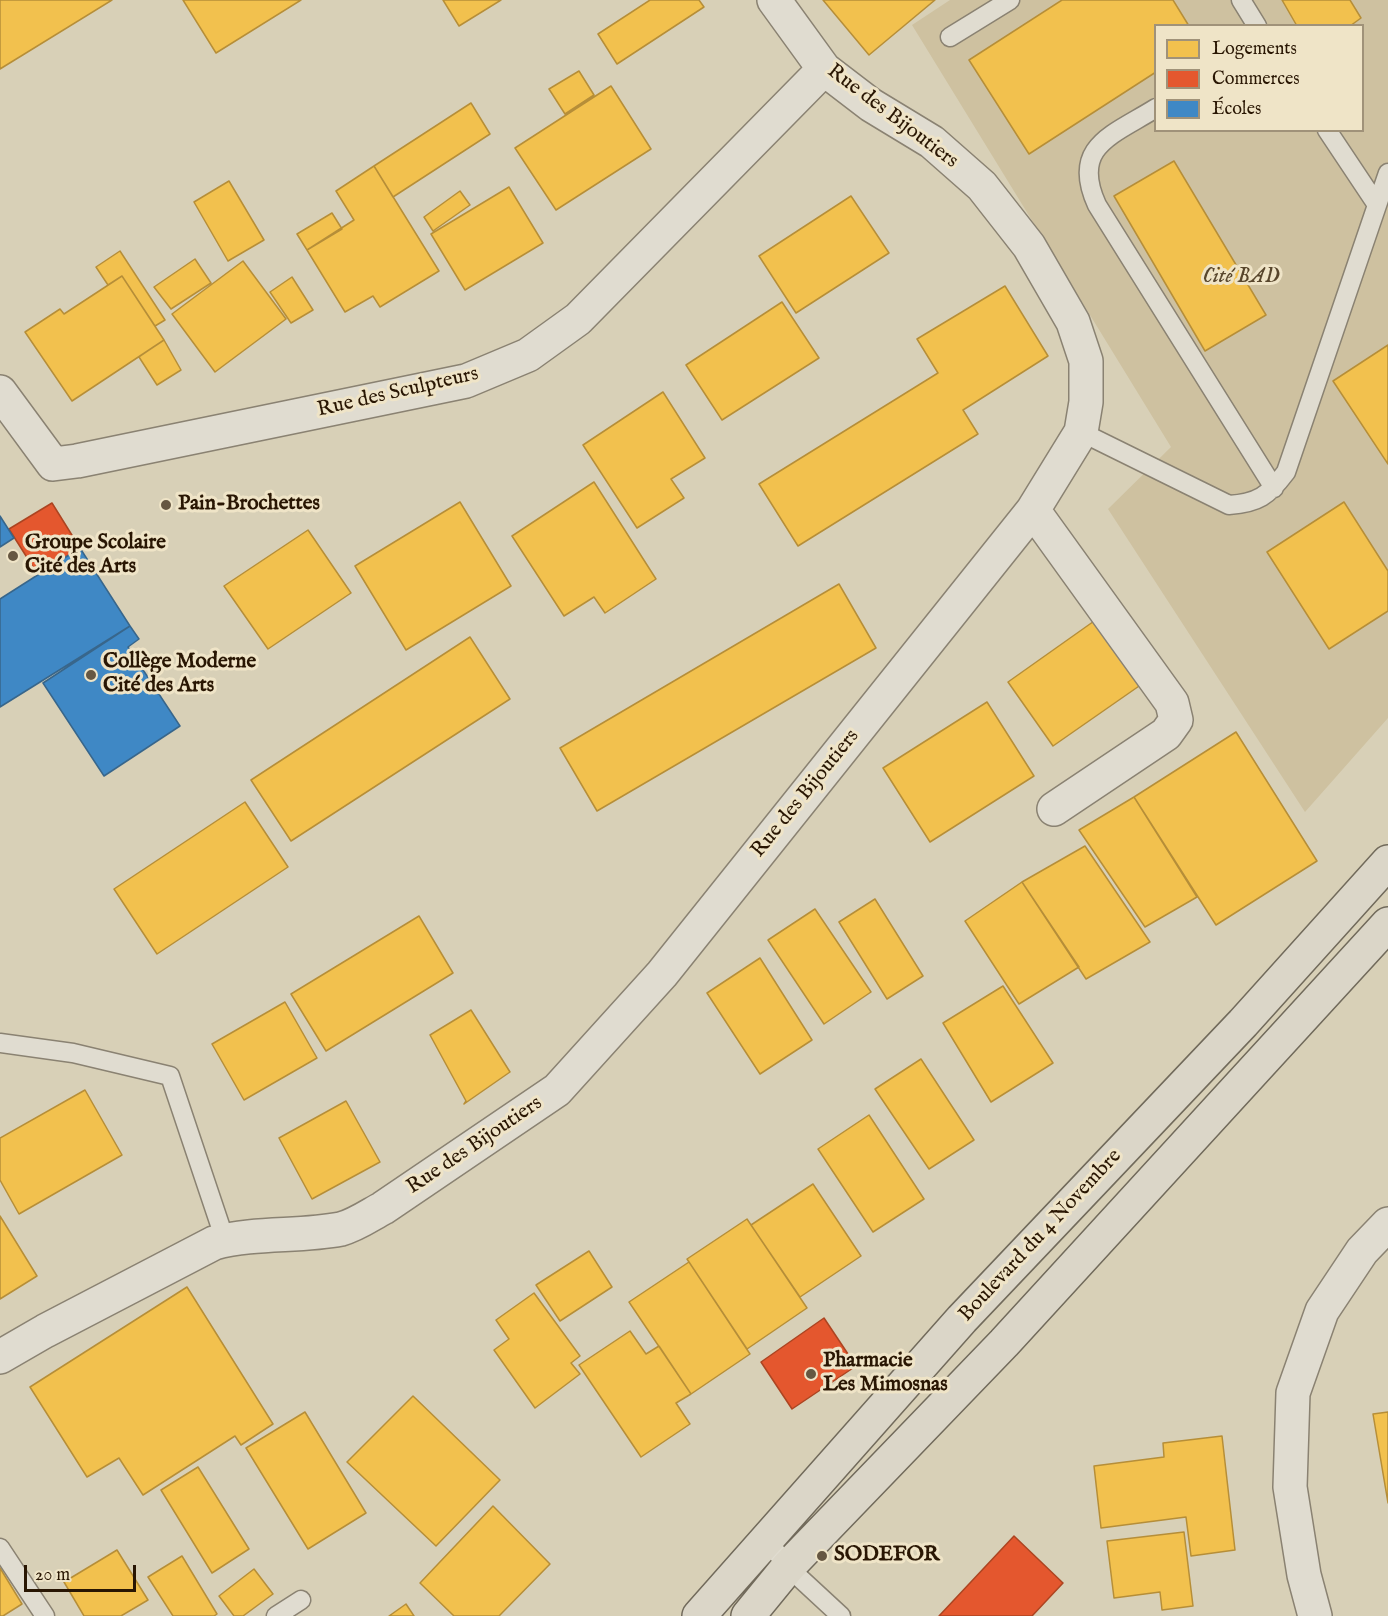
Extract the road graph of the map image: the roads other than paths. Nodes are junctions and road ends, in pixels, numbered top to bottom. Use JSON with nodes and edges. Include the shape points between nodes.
{"nodes":[{"id":1,"x":774,"y":0,"type":"edge"},
{"id":2,"x":1010,"y":0,"type":"edge"},
{"id":3,"x":1241,"y":0,"type":"edge"},
{"id":4,"x":1256,"y":24,"type":"edge"},
{"id":5,"x":950,"y":37,"type":"dead end"},
{"id":6,"x":824,"y":69,"type":"junction"},
{"id":7,"x":1154,"y":109,"type":"edge"},
{"id":8,"x":1328,"y":132,"type":"edge"},
{"id":9,"x":1388,"y":173,"type":"edge"},
{"id":10,"x":1377,"y":205,"type":"junction"},
{"id":11,"x":0,"y":392,"type":"edge"},
{"id":12,"x":1081,"y":432,"type":"junction"},
{"id":13,"x":1274,"y":488,"type":"junction"},
{"id":14,"x":1033,"y":510,"type":"junction"},
{"id":15,"x":1054,"y":809,"type":"dead end"},
{"id":16,"x":1388,"y":862,"type":"edge"},
{"id":17,"x":1388,"y":924,"type":"edge"},
{"id":18,"x":0,"y":1043,"type":"edge"},
{"id":19,"x":1388,"y":1224,"type":"edge"},
{"id":20,"x":225,"y":1240,"type":"junction"},
{"id":21,"x":0,"y":1357,"type":"edge"},
{"id":22,"x":767,"y":1540,"type":"junction"},
{"id":23,"x":0,"y":1548,"type":"edge"},
{"id":24,"x":788,"y":1567,"type":"junction"},
{"id":25,"x":301,"y":1600,"type":"dead end"},
{"id":26,"x":45,"y":1616,"type":"edge"},
{"id":27,"x":276,"y":1616,"type":"edge"},
{"id":28,"x":699,"y":1616,"type":"edge"},
{"id":29,"x":748,"y":1616,"type":"edge"},
{"id":30,"x":841,"y":1616,"type":"edge"},
{"id":31,"x":1315,"y":1616,"type":"edge"}],
"edges":[{"from":1,"to":6,"type":"street","name":"Rue des Bijoutiers"},
{"from":2,"to":5,"type":"lane"},
{"from":3,"to":4,"type":"lane"},
{"from":6,"to":11,"type":"street","name":"Rue des Sculpteurs","via":[[578,319],[528,355],[466,381],[53,464]]},
{"from":6,"to":12,"type":"street","name":"Rue des Bijoutiers","via":[[871,105],[932,142],[982,186],[1029,246],[1073,322],[1086,361]]},
{"from":7,"to":13,"type":"lane","via":[[1105,139],[1092,153],[1087,166],[1091,191]]},
{"from":8,"to":10,"type":"lane"},
{"from":9,"to":10,"type":"lane"},
{"from":10,"to":13,"type":"lane","via":[[1286,472]]},
{"from":12,"to":13,"type":"lane","via":[[1229,505],[1261,499]]},
{"from":12,"to":14,"type":"street","name":"Rue des Bijoutiers"},
{"from":14,"to":15,"type":"street","via":[[1172,703],[1176,720],[1166,734]]},
{"from":14,"to":20,"type":"street","name":"Rue des Bijoutiers","via":[[662,974],[557,1090],[361,1220],[342,1228]]},
{"from":16,"to":22,"type":"main road","name":"Boulevard du 4 Novembre","via":[[1243,1023],[962,1319]]},
{"from":17,"to":24,"type":"main road","via":[[1004,1343]]},
{"from":18,"to":20,"type":"lane","via":[[74,1053],[170,1076]]},
{"from":19,"to":31,"type":"street","via":[[1362,1251],[1322,1311],[1293,1393],[1290,1487]]},
{"from":20,"to":21,"type":"street","name":"Rue des Bijoutiers","via":[[205,1247]]},
{"from":22,"to":24,"type":"lane"},
{"from":22,"to":28,"type":"main road","name":"Boulevard du 4 Novembre"},
{"from":23,"to":26,"type":"lane"},
{"from":24,"to":29,"type":"main road"},
{"from":24,"to":30,"type":"lane"},
{"from":25,"to":27,"type":"lane"}]}
